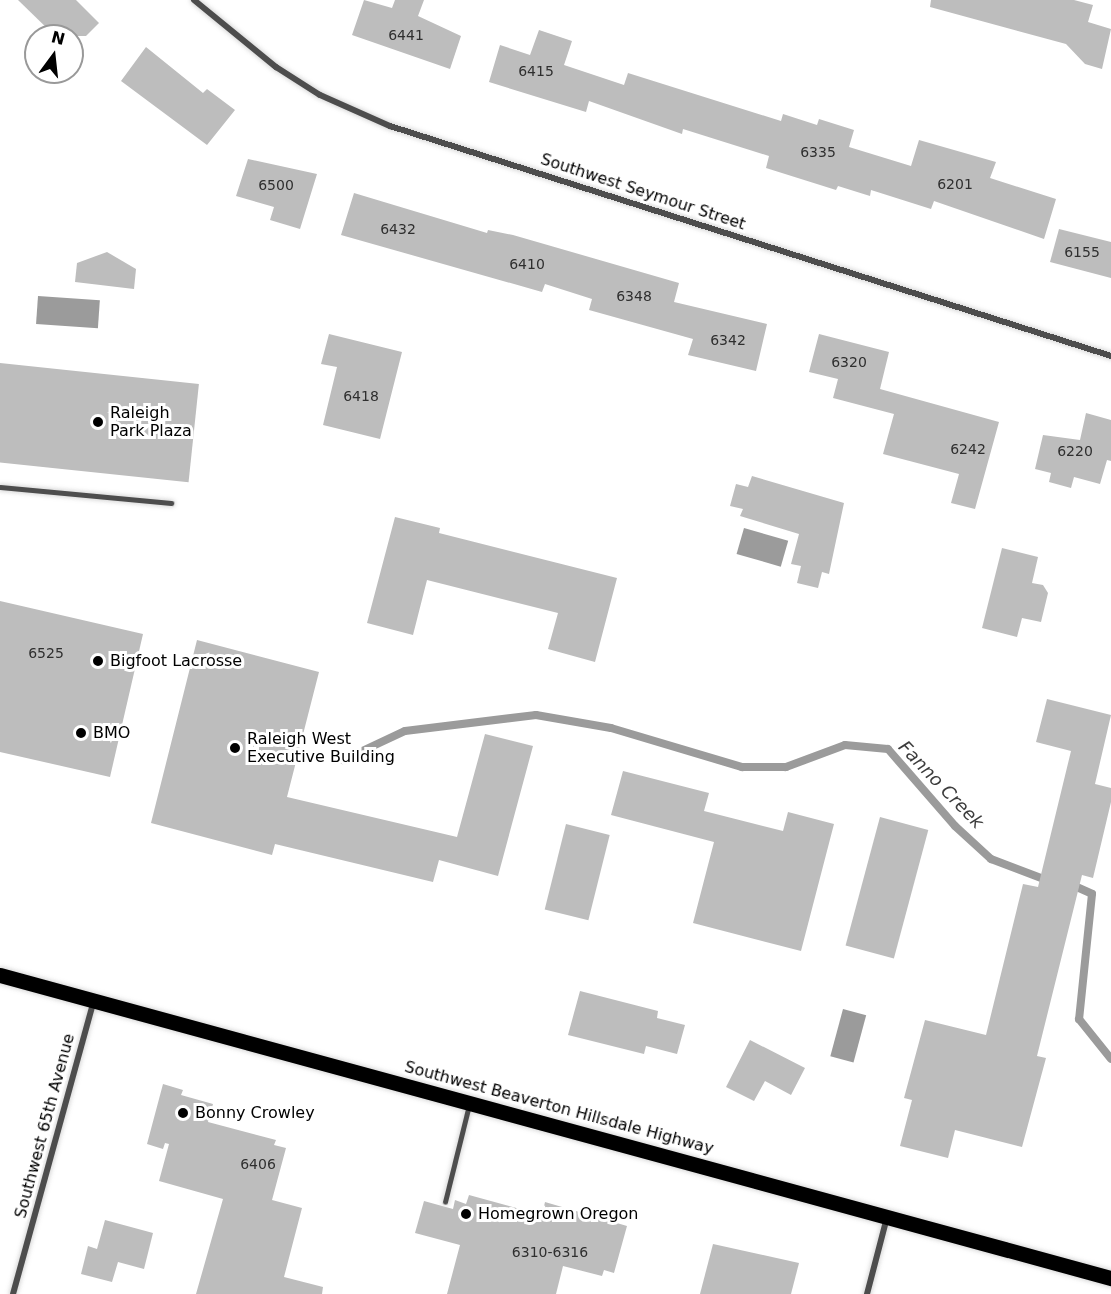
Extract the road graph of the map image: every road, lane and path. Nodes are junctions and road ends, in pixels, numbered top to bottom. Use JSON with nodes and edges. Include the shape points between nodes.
{"nodes":[{"id":1,"x":194,"y":0,"type":"edge"},
{"id":2,"x":1111,"y":356,"type":"edge"},
{"id":3,"x":0,"y":487,"type":"edge"},
{"id":4,"x":171,"y":502,"type":"dead end"},
{"id":5,"x":0,"y":975,"type":"edge"},
{"id":6,"x":94,"y":999,"type":"junction"},
{"id":7,"x":470,"y":1103,"type":"junction"},
{"id":8,"x":445,"y":1202,"type":"dead end"},
{"id":9,"x":887,"y":1217,"type":"junction"},
{"id":10,"x":1110,"y":1278,"type":"edge"},
{"id":11,"x":13,"y":1294,"type":"edge"},
{"id":12,"x":867,"y":1294,"type":"edge"}],
"edges":[{"from":1,"to":2,"type":"street","name":"Southwest Seymour Street","via":[[276,67],[320,95],[390,126]]},
{"from":3,"to":4,"type":"lane"},
{"from":5,"to":6,"type":"main road","name":"Southwest Beaverton Hillsdale Highway"},
{"from":6,"to":7,"type":"main road","name":"Southwest Beaverton Hillsdale Highway"},
{"from":6,"to":11,"type":"street","name":"Southwest 65th Avenue"},
{"from":7,"to":8,"type":"lane"},
{"from":7,"to":9,"type":"main road","name":"Southwest Beaverton Hillsdale Highway"},
{"from":9,"to":10,"type":"main road","name":"Southwest Beaverton Hillsdale Highway"},
{"from":9,"to":12,"type":"street"}]}
